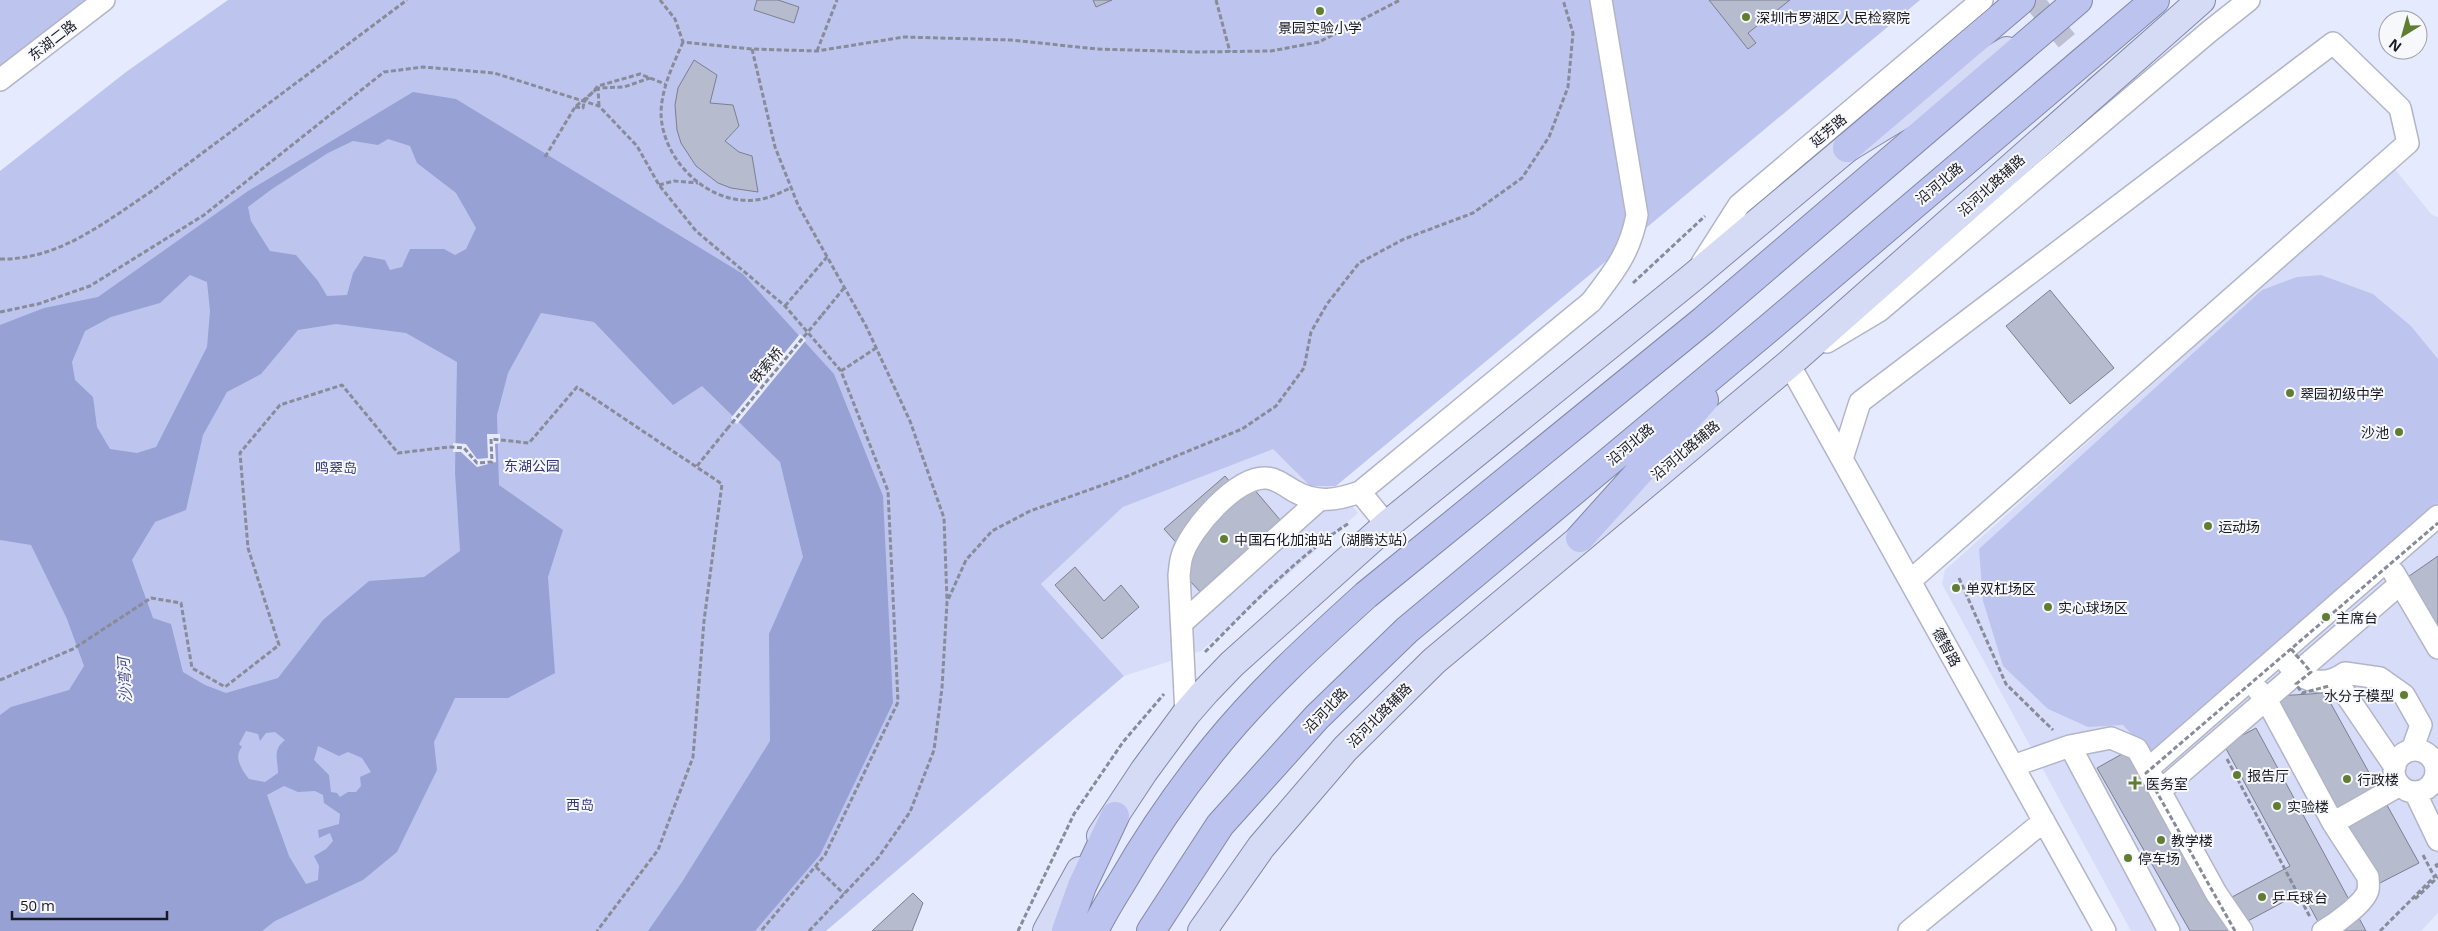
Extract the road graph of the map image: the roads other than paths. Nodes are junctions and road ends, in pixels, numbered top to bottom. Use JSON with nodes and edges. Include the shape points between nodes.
{"nodes":[{"id":1,"x":104,"y":0,"type":"edge"},
{"id":2,"x":1601,"y":0,"type":"edge"},
{"id":3,"x":1982,"y":0,"type":"edge"},
{"id":4,"x":2021,"y":0,"type":"edge"},
{"id":5,"x":2078,"y":0,"type":"edge"},
{"id":6,"x":2154,"y":0,"type":"edge"},
{"id":7,"x":2201,"y":0,"type":"edge"},
{"id":8,"x":2211,"y":0,"type":"edge"},
{"id":9,"x":2249,"y":0,"type":"edge"},
{"id":10,"x":2048,"y":26,"type":"junction"},
{"id":11,"x":2170,"y":27,"type":"junction"},
{"id":12,"x":0,"y":80,"type":"edge"},
{"id":13,"x":1847,"y":148,"type":"junction"},
{"id":14,"x":1693,"y":276,"type":"junction"},
{"id":15,"x":1769,"y":328,"type":"junction"},
{"id":16,"x":1789,"y":364,"type":"junction"},
{"id":17,"x":1842,"y":459,"type":"junction"},
{"id":18,"x":1360,"y":492,"type":"junction"},
{"id":19,"x":1319,"y":500,"type":"junction"},
{"id":20,"x":2438,"y":516,"type":"edge"},
{"id":21,"x":1387,"y":525,"type":"junction"},
{"id":22,"x":1580,"y":538,"type":"junction"},
{"id":23,"x":2386,"y":561,"type":"junction"},
{"id":24,"x":1910,"y":581,"type":"junction"},
{"id":25,"x":2400,"y":584,"type":"junction"},
{"id":26,"x":1182,"y":623,"type":"junction"},
{"id":27,"x":2438,"y":648,"type":"edge"},
{"id":28,"x":2286,"y":651,"type":"junction"},
{"id":29,"x":2296,"y":674,"type":"junction"},
{"id":30,"x":2250,"y":680,"type":"junction"},
{"id":31,"x":2332,"y":683,"type":"junction"},
{"id":32,"x":2266,"y":699,"type":"junction"},
{"id":33,"x":1186,"y":714,"type":"junction"},
{"id":34,"x":2070,"y":746,"type":"junction"},
{"id":35,"x":2412,"y":750,"type":"junction"},
{"id":36,"x":2437,"y":764,"type":"edge"},
{"id":37,"x":2013,"y":766,"type":"junction"},
{"id":38,"x":2148,"y":769,"type":"junction"},
{"id":39,"x":2403,"y":781,"type":"junction"},
{"id":40,"x":2160,"y":791,"type":"junction"},
{"id":41,"x":1115,"y":816,"type":"junction"},
{"id":42,"x":2044,"y":821,"type":"junction"},
{"id":43,"x":2333,"y":823,"type":"junction"},
{"id":44,"x":2438,"y":840,"type":"edge"},
{"id":45,"x":2318,"y":927,"type":"edge"},
{"id":46,"x":1048,"y":931,"type":"edge"},
{"id":47,"x":1066,"y":931,"type":"edge"},
{"id":48,"x":1094,"y":931,"type":"edge"},
{"id":49,"x":1151,"y":931,"type":"edge"},
{"id":50,"x":1202,"y":931,"type":"edge"},
{"id":51,"x":1909,"y":931,"type":"edge"},
{"id":52,"x":2105,"y":931,"type":"edge"},
{"id":53,"x":2169,"y":931,"type":"edge"},
{"id":54,"x":2242,"y":931,"type":"edge"}],
"edges":[{"from":1,"to":12,"type":"street","name":"东湖二路"},
{"from":2,"to":18,"type":"street","via":[[1638,215],[1633,238],[1591,302]]},
{"from":3,"to":14,"type":"street","name":"延芳路","via":[[1739,205]]},
{"from":4,"to":13,"type":"highway"},
{"from":5,"to":10,"type":"highway"},
{"from":6,"to":15,"type":"highway","name":"沿河北路"},
{"from":7,"to":11,"type":"main road","name":"沿河北路辅路"},
{"from":8,"to":11,"type":"main road"},
{"from":9,"to":16,"type":"street","via":[[2116,100],[1879,311]]},
{"from":10,"to":13,"type":"main road"},
{"from":10,"to":48,"type":"highway","via":[[1804,236],[1366,595],[1265,690],[1214,746],[1175,798],[1133,862]]},
{"from":11,"to":16,"type":"main road","name":"沿河北路辅路"},
{"from":13,"to":14,"type":"main road"},
{"from":14,"to":21,"type":"main road"},
{"from":15,"to":22,"type":"highway"},
{"from":15,"to":49,"type":"highway","name":"沿河北路","via":[[1393,643],[1317,717],[1220,825]]},
{"from":16,"to":17,"type":"street","name":"德智路"},
{"from":16,"to":22,"type":"main road","name":"沿河北路辅路"},
{"from":17,"to":24,"type":"street","name":"德智路"},
{"from":17,"to":24,"type":"street","via":[[1860,402],[2333,43],[2400,108],[2408,143]]},
{"from":18,"to":19,"type":"street","via":[[1338,500]]},
{"from":18,"to":21,"type":"street"},
{"from":19,"to":26,"type":"street"},
{"from":19,"to":26,"type":"street","via":[[1268,478],[1252,479],[1238,487],[1201,523],[1182,555],[1179,575]]},
{"from":20,"to":23,"type":"street"},
{"from":21,"to":33,"type":"main road","via":[[1232,664]]},
{"from":22,"to":50,"type":"main road","name":"沿河北路辅路","via":[[1434,661],[1344,749],[1261,848]]},
{"from":23,"to":25,"type":"street"},
{"from":23,"to":28,"type":"street"},
{"from":24,"to":37,"type":"street","name":"德智路"},
{"from":25,"to":27,"type":"street"},
{"from":25,"to":29,"type":"street"},
{"from":26,"to":33,"type":"street"},
{"from":28,"to":29,"type":"street"},
{"from":28,"to":30,"type":"street"},
{"from":29,"to":31,"type":"street","via":[[2312,682]]},
{"from":29,"to":32,"type":"street"},
{"from":30,"to":32,"type":"street"},
{"from":30,"to":38,"type":"street"},
{"from":31,"to":35,"type":"street","via":[[2345,673],[2380,678],[2404,695],[2421,726]]},
{"from":31,"to":39,"type":"street"},
{"from":32,"to":40,"type":"street"},
{"from":32,"to":43,"type":"street"},
{"from":33,"to":41,"type":"main road"},
{"from":34,"to":37,"type":"street"},
{"from":34,"to":38,"type":"street","via":[[2111,738],[2138,749]]},
{"from":34,"to":53,"type":"street"},
{"from":35,"to":36,"type":"street","via":[[2424,751]]},
{"from":35,"to":39,"type":"street","via":[[2401,756]]},
{"from":36,"to":39,"type":"street","via":[[2436,778],[2428,788]]},
{"from":37,"to":42,"type":"street","name":"德智路"},
{"from":38,"to":40,"type":"street"},
{"from":39,"to":43,"type":"street"},
{"from":39,"to":44,"type":"street"},
{"from":40,"to":54,"type":"street","via":[[2216,893]]},
{"from":41,"to":46,"type":"main road","via":[[1075,877]]},
{"from":41,"to":47,"type":"highway","via":[[1082,886]]},
{"from":42,"to":51,"type":"street"},
{"from":42,"to":52,"type":"street","name":"德智路"},
{"from":43,"to":45,"type":"street","via":[[2368,877],[2369,887],[2368,892],[2338,922]]}]}
